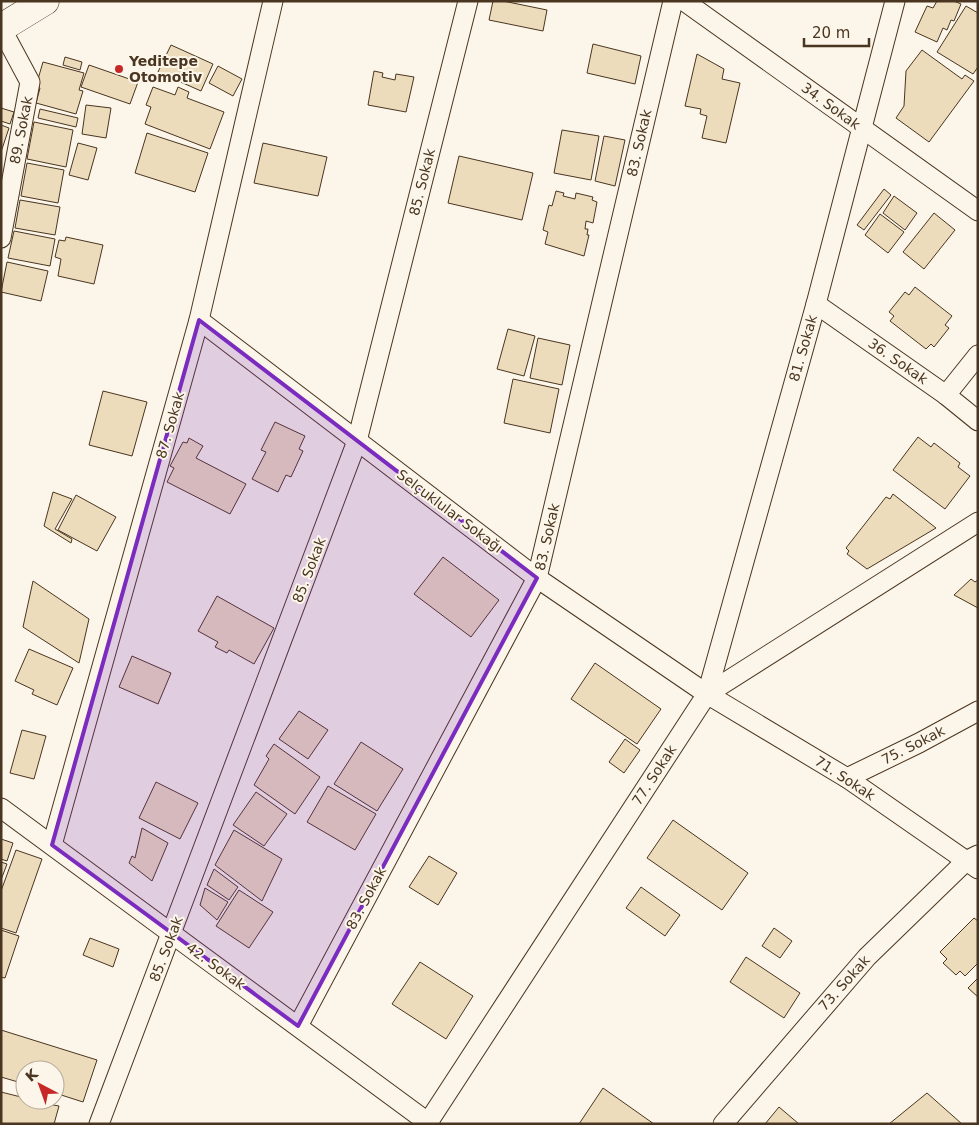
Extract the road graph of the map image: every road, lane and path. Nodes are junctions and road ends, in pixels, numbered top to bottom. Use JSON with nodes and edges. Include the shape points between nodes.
{"nodes":[{"id":1,"x":45,"y":1,"type":"edge"},
{"id":2,"x":273,"y":1,"type":"edge"},
{"id":3,"x":468,"y":1,"type":"edge"},
{"id":4,"x":672,"y":1,"type":"edge"},
{"id":5,"x":684,"y":1,"type":"edge"},
{"id":6,"x":895,"y":1,"type":"edge"},
{"id":7,"x":1,"y":28,"type":"edge"},
{"id":8,"x":862,"y":128,"type":"junction"},
{"id":9,"x":978,"y":211,"type":"edge"},
{"id":10,"x":1,"y":238,"type":"edge"},
{"id":11,"x":816,"y":304,"type":"junction"},
{"id":12,"x":199,"y":320,"type":"junction"},
{"id":13,"x":978,"y":355,"type":"edge"},
{"id":14,"x":946,"y":395,"type":"junction"},
{"id":15,"x":978,"y":421,"type":"edge"},
{"id":16,"x":357,"y":441,"type":"junction"},
{"id":17,"x":978,"y":522,"type":"edge"},
{"id":18,"x":537,"y":578,"type":"junction"},
{"id":19,"x":707,"y":694,"type":"junction"},
{"id":20,"x":978,"y":711,"type":"edge"},
{"id":21,"x":847,"y":778,"type":"junction"},
{"id":22,"x":1,"y":808,"type":"edge"},
{"id":23,"x":52,"y":845,"type":"junction"},
{"id":24,"x":974,"y":862,"type":"edge"},
{"id":25,"x":172,"y":934,"type":"junction"},
{"id":26,"x":298,"y":1026,"type":"junction"},
{"id":27,"x":428,"y":1123,"type":"edge"},
{"id":28,"x":99,"y":1124,"type":"edge"},
{"id":29,"x":723,"y":1124,"type":"edge"}],
"edges":[{"from":1,"to":7,"type":"main road"},
{"from":2,"to":12,"type":"street","name":"87. Sokak"},
{"from":3,"to":16,"type":"street","name":"85. Sokak"},
{"from":4,"to":18,"type":"street","name":"83. Sokak"},
{"from":5,"to":8,"type":"street","name":"34. Sokak"},
{"from":6,"to":8,"type":"street","name":"81. Sokak"},
{"from":7,"to":10,"type":"street","name":"89. Sokak","via":[[30,82]]},
{"from":8,"to":9,"type":"street","name":"34. Sokak"},
{"from":8,"to":11,"type":"street","name":"81. Sokak"},
{"from":11,"to":14,"type":"street","name":"36. Sokak"},
{"from":11,"to":19,"type":"street","name":"81. Sokak"},
{"from":12,"to":16,"type":"street","name":"Selçuklular Sokağı"},
{"from":12,"to":23,"type":"street","name":"87. Sokak"},
{"from":13,"to":14,"type":"street"},
{"from":14,"to":15,"type":"street","name":"36. Sokak"},
{"from":16,"to":18,"type":"street","name":"Selçuklular Sokağı"},
{"from":16,"to":25,"type":"street","name":"85. Sokak"},
{"from":17,"to":19,"type":"street","name":"77. Sokak"},
{"from":18,"to":19,"type":"street","name":"Selçuklular Sokağı"},
{"from":18,"to":26,"type":"street","name":"83. Sokak"},
{"from":19,"to":21,"type":"street","name":"71. Sokak"},
{"from":19,"to":27,"type":"street","name":"77. Sokak"},
{"from":20,"to":21,"type":"street","name":"75. Sokak","via":[[919,744]]},
{"from":21,"to":24,"type":"street","name":"71. Sokak"},
{"from":22,"to":23,"type":"street","name":"42. Sokak"},
{"from":23,"to":25,"type":"street","name":"42. Sokak"},
{"from":24,"to":29,"type":"street","name":"73. Sokak","via":[[867,957]]},
{"from":25,"to":26,"type":"street","name":"42. Sokak"},
{"from":25,"to":28,"type":"street","name":"85. Sokak"},
{"from":26,"to":27,"type":"street","name":"42. Sokak"}]}
